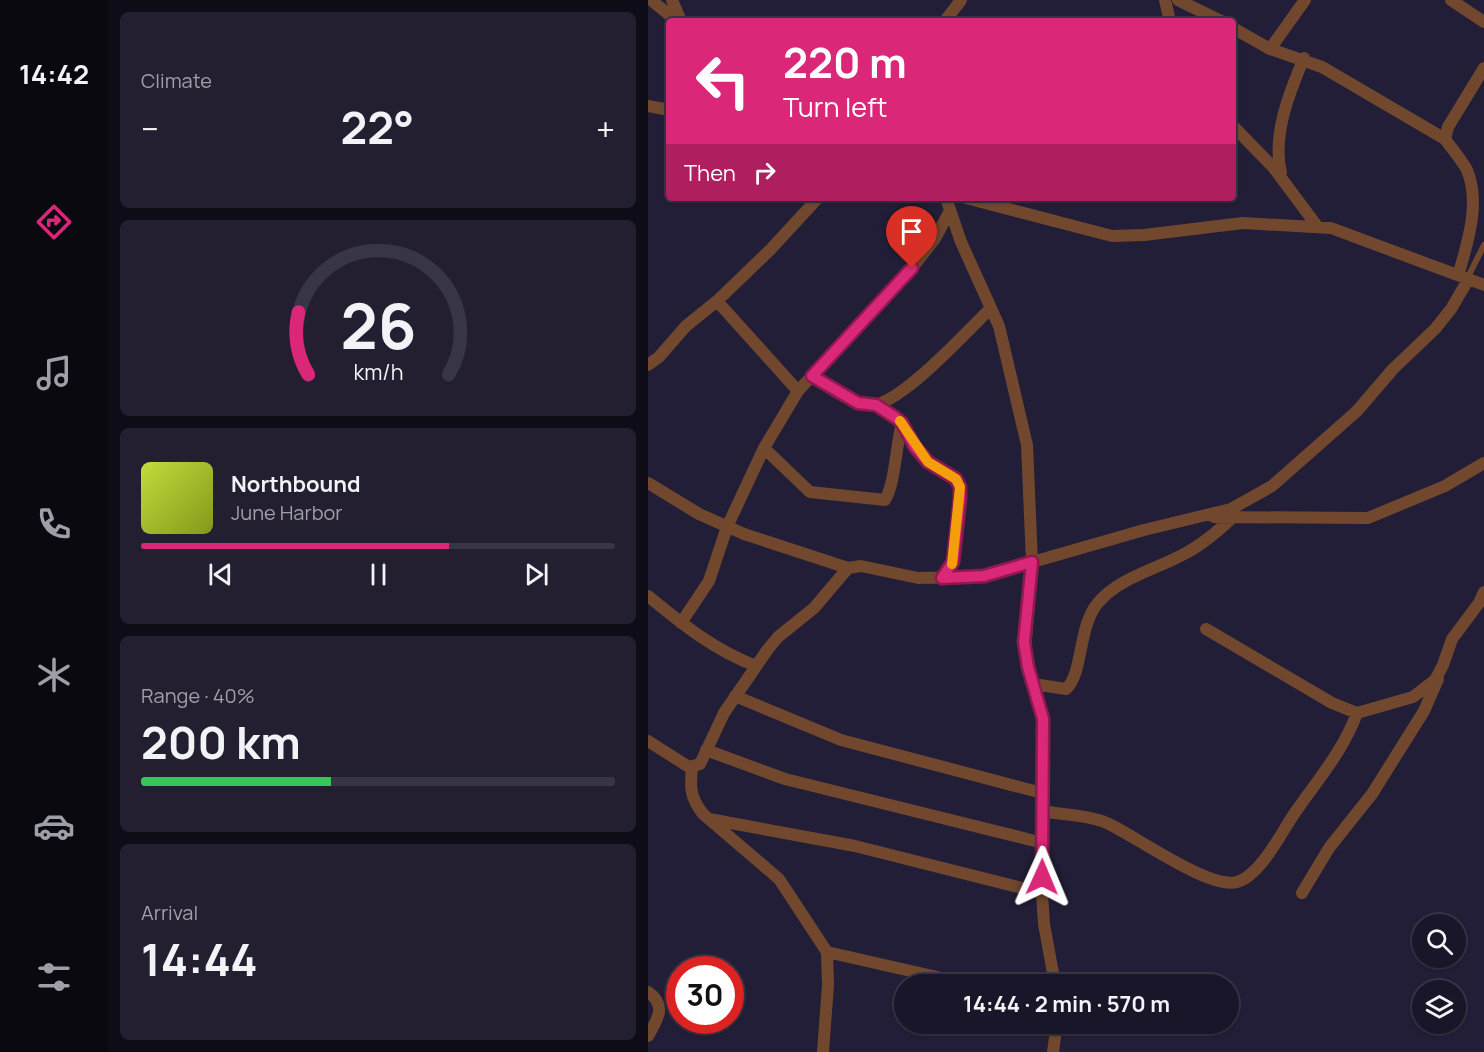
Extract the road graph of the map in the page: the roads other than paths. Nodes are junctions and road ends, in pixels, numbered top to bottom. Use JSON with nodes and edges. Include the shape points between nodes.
{"nodes":[{"id":1,"x":651,"y":0,"type":"edge"},
{"id":2,"x":672,"y":0,"type":"edge"},
{"id":3,"x":961,"y":0,"type":"edge"},
{"id":4,"x":1165,"y":0,"type":"edge"},
{"id":5,"x":1178,"y":0,"type":"edge"},
{"id":6,"x":1305,"y":0,"type":"edge"},
{"id":7,"x":1450,"y":0,"type":"edge"},
{"id":8,"x":675,"y":18,"type":"edge"},
{"id":9,"x":678,"y":18,"type":"edge"},
{"id":10,"x":947,"y":18,"type":"edge"},
{"id":11,"x":1169,"y":18,"type":"edge"},
{"id":12,"x":1215,"y":18,"type":"edge"},
{"id":13,"x":1484,"y":22,"type":"edge"},
{"id":14,"x":1236,"y":30,"type":"edge"},
{"id":15,"x":1270,"y":49,"type":"junction"},
{"id":16,"x":1304,"y":58,"type":"junction"},
{"id":17,"x":1484,"y":68,"type":"edge"},
{"id":18,"x":648,"y":106,"type":"edge"},
{"id":19,"x":666,"y":109,"type":"edge"},
{"id":20,"x":1236,"y":129,"type":"edge"},
{"id":21,"x":1445,"y":139,"type":"junction"},
{"id":22,"x":1283,"y":180,"type":"junction"},
{"id":23,"x":815,"y":201,"type":"edge"},
{"id":24,"x":978,"y":201,"type":"edge"},
{"id":25,"x":948,"y":204,"type":"edge"},
{"id":26,"x":1317,"y":225,"type":"junction"},
{"id":27,"x":1484,"y":245,"type":"edge"},
{"id":28,"x":1465,"y":276,"type":"junction"},
{"id":29,"x":1484,"y":285,"type":"edge"},
{"id":30,"x":717,"y":301,"type":"junction"},
{"id":31,"x":991,"y":308,"type":"junction"},
{"id":32,"x":648,"y":365,"type":"edge"},
{"id":33,"x":812,"y":376,"type":"junction"},
{"id":34,"x":798,"y":391,"type":"junction"},
{"id":35,"x":876,"y":405,"type":"junction"},
{"id":36,"x":902,"y":423,"type":"junction"},
{"id":37,"x":764,"y":448,"type":"junction"},
{"id":38,"x":1484,"y":464,"type":"edge"},
{"id":39,"x":648,"y":483,"type":"edge"},
{"id":40,"x":1204,"y":517,"type":"junction"},
{"id":41,"x":1232,"y":518,"type":"junction"},
{"id":42,"x":727,"y":527,"type":"junction"},
{"id":43,"x":1032,"y":562,"type":"junction"},
{"id":44,"x":848,"y":568,"type":"junction"},
{"id":45,"x":942,"y":578,"type":"junction"},
{"id":46,"x":1484,"y":592,"type":"edge"},
{"id":47,"x":648,"y":596,"type":"edge"},
{"id":48,"x":681,"y":623,"type":"junction"},
{"id":49,"x":1206,"y":629,"type":"dead end"},
{"id":50,"x":756,"y":666,"type":"junction"},
{"id":51,"x":1439,"y":675,"type":"junction"},
{"id":52,"x":1033,"y":684,"type":"junction"},
{"id":53,"x":735,"y":696,"type":"junction"},
{"id":54,"x":1357,"y":713,"type":"junction"},
{"id":55,"x":648,"y":741,"type":"edge"},
{"id":56,"x":706,"y":750,"type":"junction"},
{"id":57,"x":692,"y":767,"type":"junction"},
{"id":58,"x":1042,"y":793,"type":"junction"},
{"id":59,"x":1042,"y":812,"type":"junction"},
{"id":60,"x":709,"y":819,"type":"junction"},
{"id":61,"x":1043,"y":843,"type":"junction"},
{"id":62,"x":1042,"y":893,"type":"junction"},
{"id":63,"x":1302,"y":893,"type":"dead end"},
{"id":64,"x":827,"y":952,"type":"junction"},
{"id":65,"x":924,"y":974,"type":"edge"},
{"id":66,"x":1053,"y":974,"type":"edge"},
{"id":67,"x":648,"y":992,"type":"edge"},
{"id":68,"x":1055,"y":1034,"type":"edge"},
{"id":69,"x":648,"y":1036,"type":"edge"},
{"id":70,"x":823,"y":1052,"type":"edge"},
{"id":71,"x":1053,"y":1052,"type":"edge"}],
"edges":[{"from":1,"to":8,"type":"street"},
{"from":2,"to":9,"type":"street"},
{"from":3,"to":10,"type":"street"},
{"from":4,"to":11,"type":"street"},
{"from":5,"to":12,"type":"street"},
{"from":6,"to":15,"type":"street"},
{"from":7,"to":13,"type":"street"},
{"from":14,"to":15,"type":"street"},
{"from":15,"to":16,"type":"street"},
{"from":16,"to":21,"type":"street","via":[[1352,82]]},
{"from":16,"to":22,"type":"street","via":[[1278,142]]},
{"from":17,"to":21,"type":"street","via":[[1448,127]]},
{"from":18,"to":19,"type":"street"},
{"from":20,"to":22,"type":"street","via":[[1258,148]]},
{"from":21,"to":28,"type":"street","via":[[1467,171],[1473,204]]},
{"from":22,"to":26,"type":"street"},
{"from":23,"to":30,"type":"street"},
{"from":24,"to":26,"type":"street","via":[[1113,236],[1144,236],[1243,223]]},
{"from":25,"to":31,"type":"street"},
{"from":25,"to":33,"type":"street","via":[[934,240],[912,268]]},
{"from":26,"to":28,"type":"street"},
{"from":27,"to":28,"type":"lane"},
{"from":28,"to":29,"type":"street"},
{"from":28,"to":40,"type":"street","via":[[1451,309],[1435,329],[1357,411],[1272,486],[1231,509]]},
{"from":30,"to":32,"type":"street","via":[[705,308]]},
{"from":30,"to":34,"type":"street"},
{"from":31,"to":35,"type":"street","via":[[909,386],[888,402]]},
{"from":31,"to":43,"type":"street","via":[[1027,445]]},
{"from":33,"to":34,"type":"street"},
{"from":33,"to":35,"type":"street","via":[[858,403]]},
{"from":34,"to":37,"type":"street"},
{"from":35,"to":36,"type":"street"},
{"from":36,"to":37,"type":"street","via":[[891,489],[885,500],[810,492]]},
{"from":36,"to":45,"type":"street","via":[[928,462],[956,479],[960,487],[953,562]]},
{"from":37,"to":42,"type":"street"},
{"from":38,"to":41,"type":"street","via":[[1445,486],[1368,518]]},
{"from":39,"to":42,"type":"street"},
{"from":40,"to":41,"type":"street"},
{"from":40,"to":43,"type":"street"},
{"from":41,"to":52,"type":"street","via":[[1184,554],[1122,583],[1096,605],[1085,625],[1074,675],[1066,689]]},
{"from":42,"to":44,"type":"street"},
{"from":42,"to":48,"type":"street","via":[[709,581]]},
{"from":43,"to":45,"type":"street","via":[[984,576]]},
{"from":43,"to":52,"type":"street","via":[[1024,642]]},
{"from":44,"to":45,"type":"street","via":[[861,566],[918,578]]},
{"from":44,"to":50,"type":"street","via":[[814,608],[778,637]]},
{"from":46,"to":51,"type":"street","via":[[1452,639]]},
{"from":47,"to":48,"type":"street"},
{"from":48,"to":50,"type":"street","via":[[729,656]]},
{"from":49,"to":54,"type":"street","via":[[1332,703]]},
{"from":50,"to":53,"type":"street"},
{"from":51,"to":54,"type":"street","via":[[1413,697]]},
{"from":51,"to":63,"type":"street","via":[[1424,711],[1372,794],[1329,848]]},
{"from":52,"to":58,"type":"street","via":[[1043,719]]},
{"from":53,"to":56,"type":"street"},
{"from":53,"to":58,"type":"street","via":[[841,740]]},
{"from":54,"to":59,"type":"street","via":[[1339,751],[1272,849],[1248,876],[1235,882],[1203,874],[1108,823]]},
{"from":55,"to":57,"type":"street"},
{"from":56,"to":57,"type":"street","via":[[700,764]]},
{"from":56,"to":61,"type":"street","via":[[784,779]]},
{"from":57,"to":60,"type":"street","via":[[693,802]]},
{"from":58,"to":59,"type":"street"},
{"from":59,"to":61,"type":"street"},
{"from":60,"to":62,"type":"street","via":[[855,846]]},
{"from":60,"to":64,"type":"street","via":[[779,879]]},
{"from":61,"to":62,"type":"street"},
{"from":62,"to":66,"type":"street"},
{"from":64,"to":65,"type":"street"},
{"from":64,"to":70,"type":"street"},
{"from":67,"to":69,"type":"street","via":[[659,1002],[661,1010]]},
{"from":68,"to":71,"type":"street"}]}
